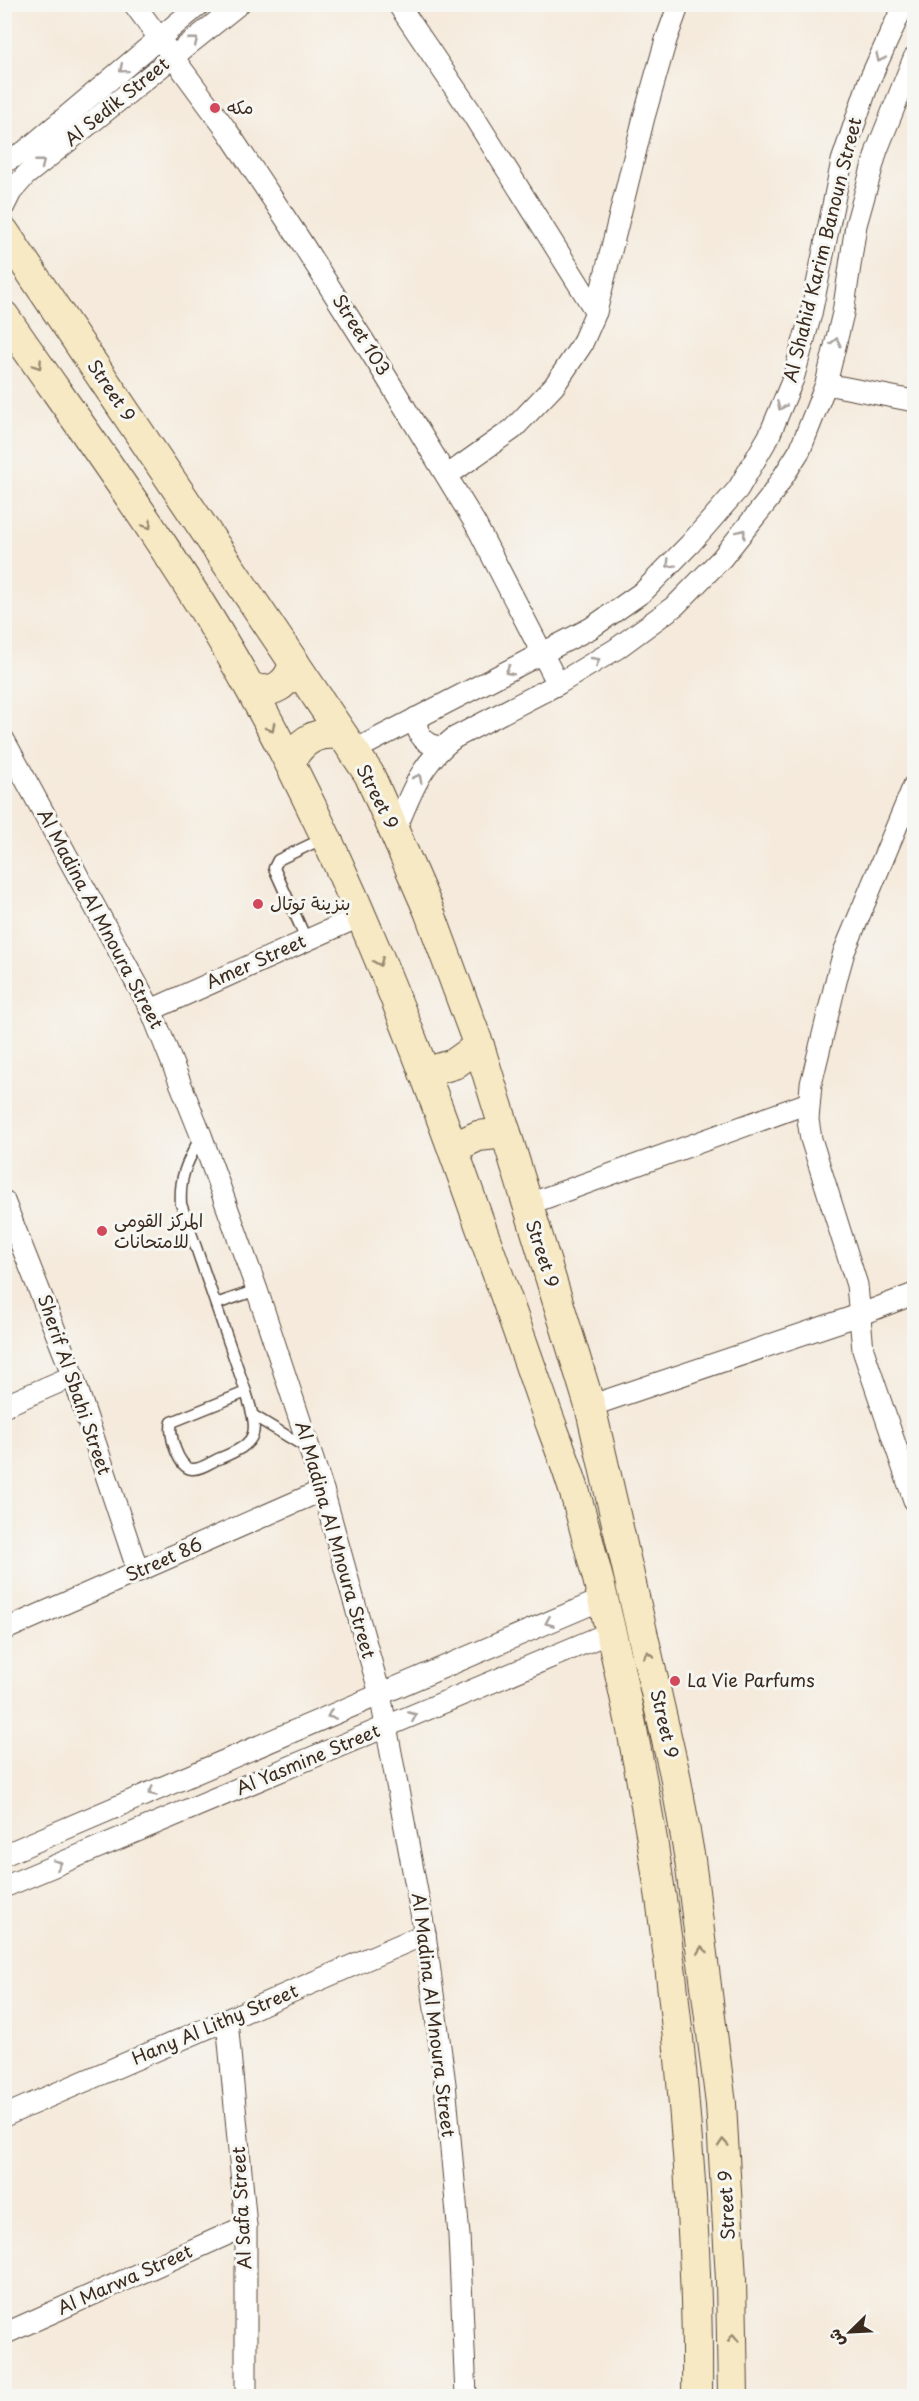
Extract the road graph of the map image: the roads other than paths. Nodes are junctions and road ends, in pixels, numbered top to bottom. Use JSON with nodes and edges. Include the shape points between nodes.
{"nodes":[{"id":1,"x":134,"y":4,"type":"edge"},
{"id":2,"x":200,"y":4,"type":"edge"},
{"id":3,"x":239,"y":4,"type":"edge"},
{"id":4,"x":398,"y":4,"type":"edge"},
{"id":5,"x":679,"y":4,"type":"edge"},
{"id":6,"x":904,"y":4,"type":"edge"},
{"id":7,"x":159,"y":39,"type":"junction"},
{"id":8,"x":172,"y":58,"type":"junction"},
{"id":9,"x":915,"y":58,"type":"edge"},
{"id":10,"x":4,"y":162,"type":"edge"},
{"id":11,"x":4,"y":207,"type":"edge"},
{"id":12,"x":4,"y":232,"type":"edge"},
{"id":13,"x":596,"y":312,"type":"junction"},
{"id":14,"x":4,"y":316,"type":"edge"},
{"id":15,"x":826,"y":384,"type":"junction"},
{"id":16,"x":915,"y":401,"type":"edge"},
{"id":17,"x":447,"y":474,"type":"junction"},
{"id":18,"x":542,"y":653,"type":"junction"},
{"id":19,"x":294,"y":662,"type":"junction"},
{"id":20,"x":558,"y":684,"type":"junction"},
{"id":21,"x":250,"y":687,"type":"junction"},
{"id":22,"x":416,"y":718,"type":"junction"},
{"id":23,"x":4,"y":740,"type":"edge"},
{"id":24,"x":347,"y":743,"type":"junction"},
{"id":25,"x":442,"y":747,"type":"junction"},
{"id":26,"x":290,"y":763,"type":"junction"},
{"id":27,"x":915,"y":785,"type":"edge"},
{"id":28,"x":395,"y":831,"type":"junction"},
{"id":29,"x":327,"y":836,"type":"junction"},
{"id":30,"x":361,"y":916,"type":"junction"},
{"id":31,"x":306,"y":939,"type":"junction"},
{"id":32,"x":151,"y":1010,"type":"junction"},
{"id":33,"x":479,"y":1046,"type":"junction"},
{"id":34,"x":424,"y":1073,"type":"junction"},
{"id":35,"x":808,"y":1102,"type":"junction"},
{"id":36,"x":506,"y":1132,"type":"junction"},
{"id":37,"x":201,"y":1136,"type":"junction"},
{"id":38,"x":453,"y":1148,"type":"junction"},
{"id":39,"x":4,"y":1200,"type":"edge"},
{"id":40,"x":526,"y":1205,"type":"junction"},
{"id":41,"x":257,"y":1290,"type":"junction"},
{"id":42,"x":915,"y":1294,"type":"edge"},
{"id":43,"x":216,"y":1304,"type":"junction"},
{"id":44,"x":859,"y":1315,"type":"junction"},
{"id":45,"x":73,"y":1376,"type":"junction"},
{"id":46,"x":246,"y":1392,"type":"junction"},
{"id":47,"x":4,"y":1406,"type":"edge"},
{"id":48,"x":590,"y":1406,"type":"junction"},
{"id":49,"x":254,"y":1416,"type":"junction"},
{"id":50,"x":310,"y":1449,"type":"junction"},
{"id":51,"x":323,"y":1490,"type":"junction"},
{"id":52,"x":915,"y":1500,"type":"edge"},
{"id":53,"x":138,"y":1571,"type":"junction"},
{"id":54,"x":603,"y":1599,"type":"junction"},
{"id":55,"x":4,"y":1630,"type":"edge"},
{"id":56,"x":611,"y":1632,"type":"junction"},
{"id":57,"x":380,"y":1694,"type":"junction"},
{"id":58,"x":387,"y":1727,"type":"junction"},
{"id":59,"x":4,"y":1856,"type":"edge"},
{"id":60,"x":4,"y":1887,"type":"edge"},
{"id":61,"x":425,"y":1934,"type":"junction"},
{"id":62,"x":227,"y":2020,"type":"junction"},
{"id":63,"x":4,"y":2116,"type":"edge"},
{"id":64,"x":246,"y":2226,"type":"junction"},
{"id":65,"x":4,"y":2334,"type":"edge"},
{"id":66,"x":246,"y":2397,"type":"edge"},
{"id":67,"x":466,"y":2397,"type":"edge"},
{"id":68,"x":697,"y":2397,"type":"edge"},
{"id":69,"x":733,"y":2397,"type":"edge"}],
"edges":[{"from":1,"to":7,"type":"street","name":"Street 103"},
{"from":2,"to":7,"type":"street","name":"Al Sedik Street"},
{"from":8,"to":3,"type":"street","name":"Al Sedik Street","one_way":true},
{"from":4,"to":13,"type":"street"},
{"from":5,"to":13,"type":"street","via":[[644,117]]},
{"from":6,"to":18,"type":"street","name":"Al Shahid Karim Banoun Street","one_way":true,"via":[[869,81],[842,161],[811,314],[793,379],[769,436],[738,489],[644,591],[591,628]]},
{"from":7,"to":8,"type":"street","name":"Street 103"},
{"from":7,"to":10,"type":"street","name":"Al Sedik Street","one_way":true,"via":[[24,152]]},
{"from":11,"to":8,"type":"street","name":"Al Sedik Street","one_way":true,"via":[[26,175]]},
{"from":8,"to":17,"type":"street","name":"Street 103","via":[[228,132],[300,240]]},
{"from":15,"to":9,"type":"street","name":"Al Shahid Karim Banoun Street","one_way":true,"via":[[862,203],[877,150]]},
{"from":12,"to":19,"type":"main road","name":"Street 9"},
{"from":13,"to":17,"type":"street","via":[[581,346],[554,386],[513,429]]},
{"from":14,"to":21,"type":"main road","name":"Street 9","one_way":true,"via":[[192,589]]},
{"from":15,"to":16,"type":"street"},
{"from":20,"to":15,"type":"street","name":"Al Shahid Karim Banoun Street","one_way":true,"via":[[616,649],[676,605],[722,558],[769,499],[800,450]]},
{"from":17,"to":18,"type":"street","name":"Street 103"},
{"from":18,"to":20,"type":"street","name":"Street 103"},
{"from":18,"to":22,"type":"street","name":"Al Shahid Karim Banoun Street","one_way":true},
{"from":19,"to":21,"type":"main road","via":[[288,679],[275,689],[258,691]]},
{"from":19,"to":24,"type":"main road","name":"Street 9"},
{"from":20,"to":25,"type":"street","name":"Al Shahid Karim Banoun Street"},
{"from":21,"to":26,"type":"main road","name":"Street 9","one_way":true},
{"from":22,"to":24,"type":"street","name":"Al Shahid Karim Banoun Street"},
{"from":22,"to":25,"type":"street","via":[[420,736]]},
{"from":23,"to":32,"type":"street","name":"Al Madina Al Mnoura Street"},
{"from":24,"to":26,"type":"main road","via":[[324,734],[306,740]]},
{"from":24,"to":28,"type":"main road","name":"Street 9","via":[[369,774]]},
{"from":28,"to":25,"type":"street","name":"Al Shahid Karim Banoun Street","one_way":true,"via":[[415,782]]},
{"from":26,"to":29,"type":"main road","name":"Street 9"},
{"from":27,"to":35,"type":"street","via":[[844,952]]},
{"from":28,"to":33,"type":"main road","name":"Street 9","via":[[434,922]]},
{"from":29,"to":30,"type":"main road","name":"Street 9"},
{"from":29,"to":31,"type":"lane","via":[[274,864]]},
{"from":30,"to":31,"type":"street","name":"Amer Street"},
{"from":30,"to":34,"type":"main road","name":"Street 9","one_way":true},
{"from":31,"to":32,"type":"street","name":"Amer Street"},
{"from":32,"to":37,"type":"street","name":"Al Madina Al Mnoura Street"},
{"from":33,"to":34,"type":"main road","via":[[454,1064]]},
{"from":33,"to":36,"type":"main road","name":"Street 9"},
{"from":34,"to":38,"type":"main road","name":"Street 9"},
{"from":35,"to":40,"type":"street"},
{"from":35,"to":44,"type":"street","via":[[811,1139],[857,1285]]},
{"from":36,"to":38,"type":"main road","via":[[478,1136]]},
{"from":36,"to":40,"type":"main road","name":"Street 9"},
{"from":37,"to":41,"type":"street","name":"Al Madina Al Mnoura Street"},
{"from":37,"to":43,"type":"lane","via":[[183,1171],[181,1204]]},
{"from":38,"to":54,"type":"main road","name":"Street 9","via":[[575,1493]]},
{"from":39,"to":45,"type":"street","name":"Sherif Al Sbahi Street"},
{"from":40,"to":48,"type":"main road","name":"Street 9"},
{"from":41,"to":43,"type":"lane"},
{"from":41,"to":50,"type":"street","name":"Al Madina Al Mnoura Street"},
{"from":42,"to":44,"type":"street"},
{"from":43,"to":46,"type":"lane"},
{"from":44,"to":48,"type":"street"},
{"from":44,"to":52,"type":"street","via":[[863,1350]]},
{"from":45,"to":47,"type":"street"},
{"from":45,"to":53,"type":"street","name":"Sherif Al Sbahi Street"},
{"from":46,"to":49,"type":"lane"},
{"from":46,"to":49,"type":"lane","via":[[172,1422],[169,1429],[180,1460],[192,1469],[239,1450],[250,1442]]},
{"from":69,"to":48,"type":"main road","name":"Street 9","one_way":true,"via":[[721,2104],[690,1860],[675,1775]]},
{"from":49,"to":50,"type":"lane"},
{"from":50,"to":51,"type":"street","name":"Al Madina Al Mnoura Street"},
{"from":51,"to":53,"type":"street","name":"Street 86"},
{"from":51,"to":57,"type":"street","name":"Al Madina Al Mnoura Street"},
{"from":53,"to":55,"type":"street","name":"Street 86"},
{"from":54,"to":56,"type":"main road","name":"Street 9"},
{"from":54,"to":57,"type":"street","name":"Al Yasmine Street","one_way":true},
{"from":58,"to":56,"type":"street","name":"Al Yasmine Street","one_way":true},
{"from":56,"to":68,"type":"main road","name":"Street 9","via":[[658,1867],[673,1983],[691,2192]]},
{"from":57,"to":58,"type":"street","name":"Al Madina Al Mnoura Street"},
{"from":57,"to":59,"type":"street","name":"Al Yasmine Street","one_way":true},
{"from":60,"to":58,"type":"street","name":"Al Yasmine Street","one_way":true},
{"from":58,"to":61,"type":"street","name":"Al Madina Al Mnoura Street"},
{"from":61,"to":62,"type":"street","name":"Hany Al Lithy Street"},
{"from":61,"to":67,"type":"street","name":"Al Madina Al Mnoura Street","via":[[445,2084],[459,2235]]},
{"from":62,"to":63,"type":"street","name":"Hany Al Lithy Street"},
{"from":62,"to":64,"type":"street","name":"Al Safa Street"},
{"from":64,"to":65,"type":"street","name":"Al Marwa Street"},
{"from":64,"to":66,"type":"street","name":"Al Safa Street"}]}
